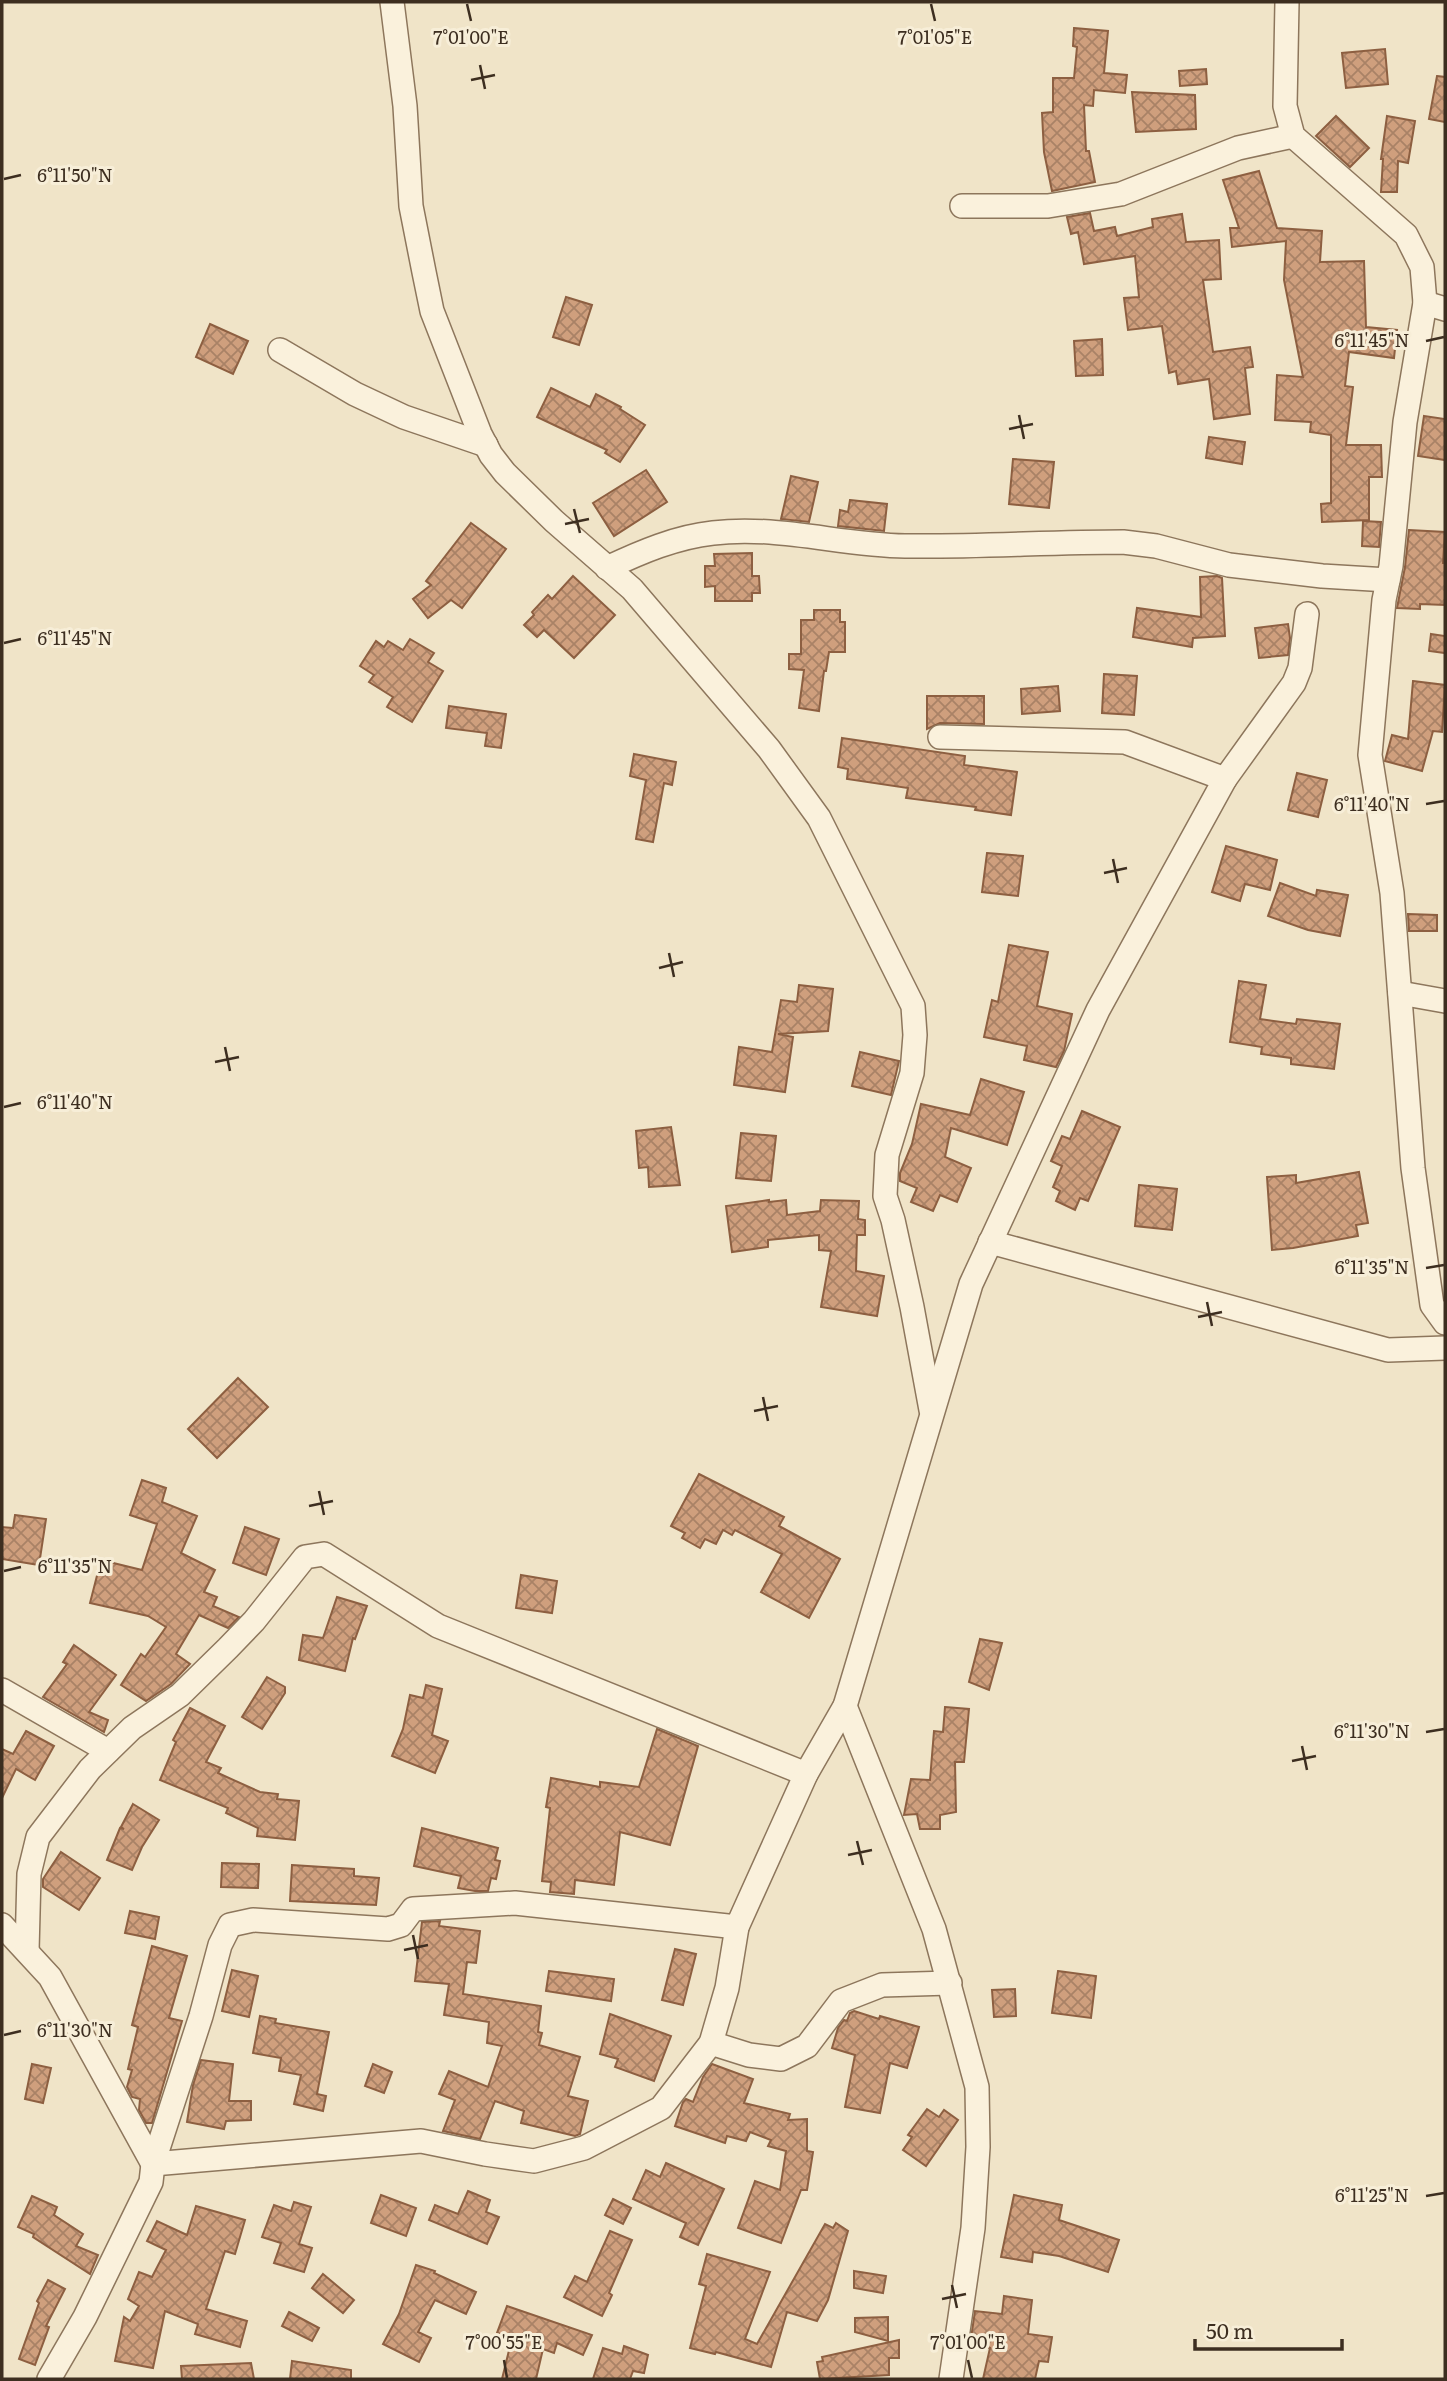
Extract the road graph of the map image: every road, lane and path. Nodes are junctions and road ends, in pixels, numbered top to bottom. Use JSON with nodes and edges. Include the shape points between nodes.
{"nodes":[{"id":1,"x":391,"y":2,"type":"edge"},
{"id":2,"x":1287,"y":2,"type":"edge"},
{"id":3,"x":1293,"y":136,"type":"junction"},
{"id":4,"x":962,"y":206,"type":"dead end"},
{"id":5,"x":1435,"y":306,"type":"edge"},
{"id":6,"x":280,"y":350,"type":"dead end"},
{"id":7,"x":486,"y":445,"type":"junction"},
{"id":8,"x":607,"y":568,"type":"junction"},
{"id":9,"x":1388,"y":580,"type":"junction"},
{"id":10,"x":1307,"y":614,"type":"dead end"},
{"id":11,"x":940,"y":737,"type":"dead end"},
{"id":12,"x":1225,"y":779,"type":"junction"},
{"id":13,"x":1400,"y":993,"type":"junction"},
{"id":14,"x":1445,"y":1001,"type":"edge"},
{"id":15,"x":990,"y":1242,"type":"junction"},
{"id":16,"x":1445,"y":1323,"type":"edge"},
{"id":17,"x":1445,"y":1349,"type":"edge"},
{"id":18,"x":932,"y":1414,"type":"junction"},
{"id":19,"x":2,"y":1690,"type":"edge"},
{"id":20,"x":845,"y":1706,"type":"junction"},
{"id":21,"x":108,"y":1751,"type":"junction"},
{"id":22,"x":806,"y":1774,"type":"junction"},
{"id":23,"x":2,"y":1924,"type":"edge"},
{"id":24,"x":737,"y":1927,"type":"junction"},
{"id":25,"x":27,"y":1951,"type":"junction"},
{"id":26,"x":950,"y":1983,"type":"junction"},
{"id":27,"x":711,"y":2043,"type":"junction"},
{"id":28,"x":153,"y":2164,"type":"junction"},
{"id":29,"x":49,"y":2379,"type":"edge"},
{"id":30,"x":951,"y":2379,"type":"edge"}],
"edges":[{"from":1,"to":7,"type":"street","via":[[405,106],[411,206],[430,298]]},
{"from":2,"to":3,"type":"street","via":[[1285,106]]},
{"from":3,"to":4,"type":"street","via":[[1238,148],[1121,194],[1048,206]]},
{"from":3,"to":5,"type":"street","via":[[1406,234]]},
{"from":5,"to":9,"type":"street","via":[[1405,422]]},
{"from":6,"to":7,"type":"street","via":[[404,417]]},
{"from":7,"to":8,"type":"street","via":[[505,473]]},
{"from":8,"to":9,"type":"street","via":[[675,540],[753,531],[903,546],[1123,542],[1181,551],[1229,565]]},
{"from":8,"to":18,"type":"street","via":[[632,589],[769,749],[819,818],[913,1006],[912,1073],[887,1155],[885,1196]]},
{"from":9,"to":13,"type":"street","via":[[1370,755],[1392,893]]},
{"from":10,"to":12,"type":"street","via":[[1294,683]]},
{"from":11,"to":12,"type":"street","via":[[1125,742]]},
{"from":12,"to":15,"type":"street","via":[[1098,1010]]},
{"from":13,"to":14,"type":"street"},
{"from":13,"to":16,"type":"street","via":[[1413,1168],[1432,1304]]},
{"from":15,"to":17,"type":"street","via":[[1388,1350]]},
{"from":15,"to":18,"type":"street","via":[[971,1284]]},
{"from":18,"to":20,"type":"street"},
{"from":19,"to":21,"type":"street"},
{"from":20,"to":22,"type":"street"},
{"from":20,"to":26,"type":"street"},
{"from":21,"to":22,"type":"street","via":[[180,1695],[228,1648],[306,1557],[324,1554],[438,1626]]},
{"from":21,"to":25,"type":"street","via":[[38,1838],[29,1874]]},
{"from":22,"to":24,"type":"street"},
{"from":23,"to":25,"type":"street"},
{"from":24,"to":27,"type":"street","via":[[727,1988]]},
{"from":24,"to":28,"type":"street","via":[[514,1903],[414,1909],[401,1925],[388,1929],[253,1920],[230,1925]]},
{"from":25,"to":28,"type":"street","via":[[50,1977]]},
{"from":26,"to":27,"type":"street","via":[[882,1985],[841,2001],[807,2046],[781,2059]]},
{"from":26,"to":30,"type":"street","via":[[977,2087],[978,2147],[973,2228]]},
{"from":27,"to":28,"type":"street","via":[[661,2108],[584,2148],[534,2161],[421,2141]]},
{"from":28,"to":29,"type":"street","via":[[151,2182]]}]}
